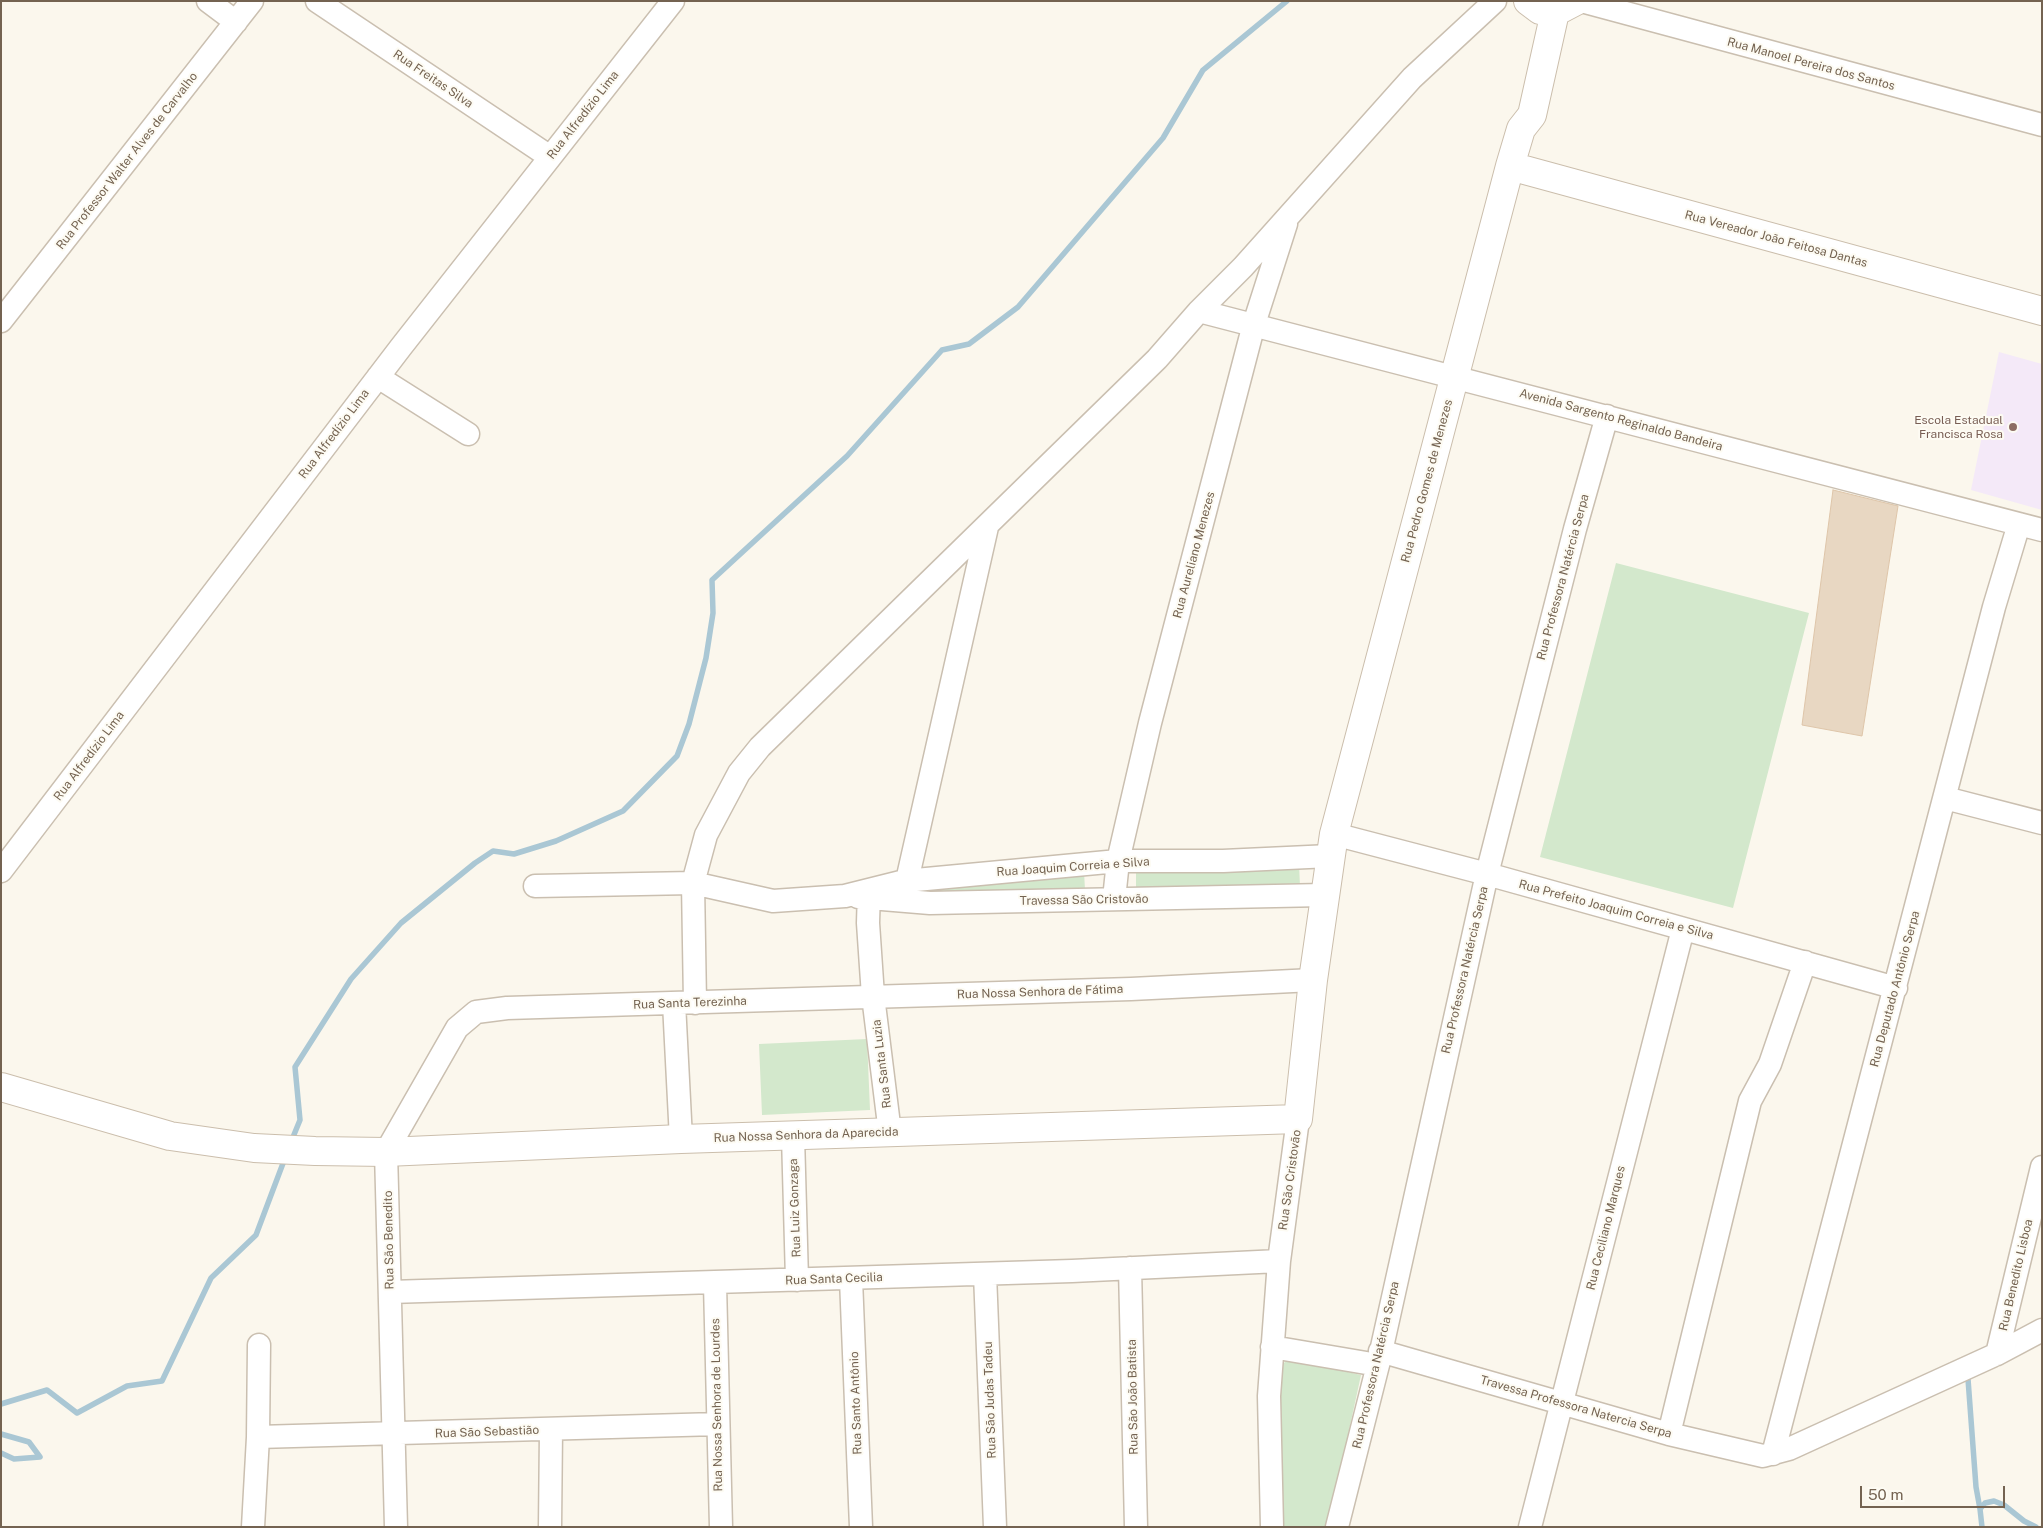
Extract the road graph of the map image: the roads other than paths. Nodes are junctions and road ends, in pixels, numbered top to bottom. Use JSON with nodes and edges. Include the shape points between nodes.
{"nodes":[{"id":1,"x":208,"y":1,"type":"edge"},
{"id":2,"x":252,"y":1,"type":"edge"},
{"id":3,"x":316,"y":1,"type":"edge"},
{"id":4,"x":673,"y":1,"type":"edge"},
{"id":5,"x":1495,"y":1,"type":"edge"},
{"id":6,"x":1581,"y":1,"type":"edge"},
{"id":7,"x":1549,"y":6,"type":"edge"},
{"id":8,"x":236,"y":22,"type":"junction"},
{"id":9,"x":2042,"y":124,"type":"edge"},
{"id":10,"x":550,"y":157,"type":"junction"},
{"id":11,"x":1510,"y":166,"type":"junction"},
{"id":12,"x":1290,"y":214,"type":"junction"},
{"id":13,"x":1199,"y":311,"type":"junction"},
{"id":14,"x":2042,"y":312,"type":"edge"},
{"id":15,"x":1,"y":321,"type":"edge"},
{"id":16,"x":1254,"y":324,"type":"junction"},
{"id":17,"x":1455,"y":376,"type":"junction"},
{"id":18,"x":378,"y":377,"type":"junction"},
{"id":19,"x":1607,"y":416,"type":"junction"},
{"id":20,"x":468,"y":434,"type":"dead end"},
{"id":21,"x":2019,"y":524,"type":"junction"},
{"id":22,"x":987,"y":527,"type":"junction"},
{"id":23,"x":2042,"y":530,"type":"edge"},
{"id":24,"x":1945,"y":798,"type":"junction"},
{"id":25,"x":2042,"y":823,"type":"edge"},
{"id":26,"x":1332,"y":845,"type":"junction"},
{"id":27,"x":1118,"y":861,"type":"junction"},
{"id":28,"x":1,"y":871,"type":"edge"},
{"id":29,"x":1486,"y":874,"type":"junction"},
{"id":30,"x":905,"y":881,"type":"junction"},
{"id":31,"x":693,"y":883,"type":"junction"},
{"id":32,"x":535,"y":886,"type":"dead end"},
{"id":33,"x":869,"y":894,"type":"junction"},
{"id":34,"x":1324,"y":895,"type":"junction"},
{"id":35,"x":1114,"y":899,"type":"junction"},
{"id":36,"x":903,"y":903,"type":"junction"},
{"id":37,"x":1683,"y":929,"type":"junction"},
{"id":38,"x":1805,"y":962,"type":"junction"},
{"id":39,"x":1313,"y":980,"type":"junction"},
{"id":40,"x":1896,"y":988,"type":"junction"},
{"id":41,"x":873,"y":996,"type":"junction"},
{"id":42,"x":684,"y":1003,"type":"junction"},
{"id":43,"x":1,"y":1087,"type":"edge"},
{"id":44,"x":1298,"y":1119,"type":"junction"},
{"id":45,"x":890,"y":1133,"type":"junction"},
{"id":46,"x":793,"y":1136,"type":"junction"},
{"id":47,"x":681,"y":1139,"type":"junction"},
{"id":48,"x":386,"y":1152,"type":"junction"},
{"id":49,"x":2042,"y":1167,"type":"edge"},
{"id":50,"x":1279,"y":1262,"type":"junction"},
{"id":51,"x":1130,"y":1268,"type":"junction"},
{"id":52,"x":985,"y":1274,"type":"junction"},
{"id":53,"x":851,"y":1279,"type":"junction"},
{"id":54,"x":797,"y":1280,"type":"junction"},
{"id":55,"x":715,"y":1284,"type":"junction"},
{"id":56,"x":390,"y":1292,"type":"junction"},
{"id":57,"x":2042,"y":1330,"type":"edge"},
{"id":58,"x":259,"y":1346,"type":"dead end"},
{"id":59,"x":1272,"y":1347,"type":"junction"},
{"id":60,"x":1997,"y":1354,"type":"junction"},
{"id":61,"x":1379,"y":1358,"type":"junction"},
{"id":62,"x":1561,"y":1403,"type":"junction"},
{"id":63,"x":717,"y":1424,"type":"junction"},
{"id":64,"x":551,"y":1430,"type":"junction"},
{"id":65,"x":1669,"y":1434,"type":"junction"},
{"id":66,"x":395,"y":1435,"type":"junction"},
{"id":67,"x":258,"y":1438,"type":"junction"},
{"id":68,"x":1773,"y":1454,"type":"junction"},
{"id":69,"x":253,"y":1527,"type":"edge"},
{"id":70,"x":396,"y":1527,"type":"edge"},
{"id":71,"x":550,"y":1527,"type":"edge"},
{"id":72,"x":721,"y":1527,"type":"edge"},
{"id":73,"x":861,"y":1527,"type":"edge"},
{"id":74,"x":995,"y":1527,"type":"edge"},
{"id":75,"x":1136,"y":1527,"type":"edge"},
{"id":76,"x":1272,"y":1527,"type":"edge"},
{"id":77,"x":1338,"y":1527,"type":"edge"},
{"id":78,"x":1530,"y":1527,"type":"edge"}],
"edges":[{"from":1,"to":8,"type":"street"},
{"from":2,"to":8,"type":"street","name":"Rua Professor Walter Alves de Carvalho"},
{"from":3,"to":10,"type":"street","name":"Rua Freitas Silva"},
{"from":4,"to":10,"type":"street","name":"Rua Alfredízio Lima"},
{"from":5,"to":12,"type":"street","via":[[1412,78]]},
{"from":6,"to":9,"type":"street","name":"Rua Manoel Pereira dos Santos"},
{"from":7,"to":11,"type":"street","name":"Rua Pedro Gomes de Menezes","via":[[1532,115],[1522,129]]},
{"from":8,"to":15,"type":"street","name":"Rua Professor Walter Alves de Carvalho"},
{"from":10,"to":18,"type":"street","name":"Rua Alfredízio Lima"},
{"from":11,"to":14,"type":"street","name":"Rua Vereador João Feitosa Dantas"},
{"from":11,"to":17,"type":"street","name":"Rua Pedro Gomes de Menezes"},
{"from":12,"to":13,"type":"street"},
{"from":12,"to":16,"type":"street","name":"Rua Aureliano Menezes"},
{"from":13,"to":16,"type":"street","name":"Avenida Sargento Reginaldo Bandeira"},
{"from":13,"to":22,"type":"street","via":[[1157,358]]},
{"from":16,"to":17,"type":"street","name":"Avenida Sargento Reginaldo Bandeira"},
{"from":16,"to":27,"type":"street","name":"Rua Aureliano Menezes","via":[[1150,723]]},
{"from":17,"to":19,"type":"street","name":"Avenida Sargento Reginaldo Bandeira"},
{"from":17,"to":26,"type":"street","name":"Rua Pedro Gomes de Menezes"},
{"from":18,"to":20,"type":"street"},
{"from":18,"to":28,"type":"street","name":"Rua Alfredízio Lima"},
{"from":19,"to":21,"type":"street","name":"Avenida Sargento Reginaldo Bandeira"},
{"from":19,"to":29,"type":"street","name":"Rua Professora Natércia Serpa"},
{"from":21,"to":23,"type":"street","name":"Avenida Sargento Reginaldo Bandeira"},
{"from":21,"to":24,"type":"street","name":"Rua Deputado Antônio Serpa"},
{"from":22,"to":30,"type":"street"},
{"from":22,"to":31,"type":"street","via":[[760,748],[739,773],[706,835]]},
{"from":24,"to":25,"type":"street"},
{"from":24,"to":40,"type":"street","name":"Rua Deputado Antônio Serpa"},
{"from":26,"to":27,"type":"street","name":"Rua Joaquim Correia e Silva","via":[[1223,861]]},
{"from":26,"to":29,"type":"street","name":"Rua Prefeito Joaquim Correia e Silva"},
{"from":26,"to":34,"type":"street","name":"Rua São Cristovão"},
{"from":27,"to":30,"type":"street","name":"Rua Joaquim Correia e Silva"},
{"from":27,"to":35,"type":"street","name":"Rua Aureliano Menezes"},
{"from":29,"to":37,"type":"street","name":"Rua Prefeito Joaquim Correia e Silva"},
{"from":29,"to":61,"type":"street","name":"Rua Professora Natércia Serpa"},
{"from":30,"to":33,"type":"street","name":"Travessa São Cristovão"},
{"from":30,"to":36,"type":"street"},
{"from":31,"to":32,"type":"street","name":"Travessa São Cristovão"},
{"from":31,"to":33,"type":"street","name":"Travessa São Cristovão","via":[[773,901]]},
{"from":31,"to":42,"type":"street"},
{"from":33,"to":36,"type":"street","name":"Travessa São Cristovão"},
{"from":33,"to":41,"type":"street"},
{"from":34,"to":35,"type":"street","name":"Travessa São Cristovão"},
{"from":34,"to":39,"type":"street","name":"Rua São Cristovão"},
{"from":35,"to":36,"type":"street","name":"Travessa São Cristovão"},
{"from":37,"to":38,"type":"street","name":"Rua Prefeito Joaquim Correia e Silva"},
{"from":37,"to":62,"type":"street","name":"Rua Ceciliano Marques"},
{"from":38,"to":40,"type":"street","name":"Rua Prefeito Joaquim Correia e Silva"},
{"from":38,"to":65,"type":"street","via":[[1770,1064],[1750,1101]]},
{"from":39,"to":41,"type":"street","name":"Rua Nossa Senhora de Fátima"},
{"from":39,"to":44,"type":"street","name":"Rua São Cristovão"},
{"from":40,"to":68,"type":"street","name":"Rua Deputado Antônio Serpa"},
{"from":41,"to":42,"type":"street","name":"Rua Santa Terezinha"},
{"from":41,"to":45,"type":"street","name":"Rua Santa Luzia"},
{"from":42,"to":47,"type":"street"},
{"from":42,"to":48,"type":"street","name":"Rua Santa Terezinha","via":[[507,1008],[476,1012],[457,1028]]},
{"from":43,"to":48,"type":"street","name":"Rua Nossa Senhora da Aparecida","via":[[170,1136],[254,1148]]},
{"from":44,"to":45,"type":"street","name":"Rua Nossa Senhora da Aparecida"},
{"from":44,"to":50,"type":"street","name":"Rua São Cristovão"},
{"from":45,"to":46,"type":"street","name":"Rua Nossa Senhora da Aparecida"},
{"from":46,"to":47,"type":"street","name":"Rua Nossa Senhora da Aparecida"},
{"from":46,"to":54,"type":"street","name":"Rua Luiz Gonzaga"},
{"from":47,"to":48,"type":"street","name":"Rua Nossa Senhora da Aparecida"},
{"from":48,"to":56,"type":"street","name":"Rua São Benedito"},
{"from":49,"to":60,"type":"street","name":"Rua Benedito Lisboa"},
{"from":50,"to":51,"type":"street","name":"Rua Santa Cecilia"},
{"from":50,"to":59,"type":"street","name":"Rua São Cristovão"},
{"from":51,"to":52,"type":"street","name":"Rua Santa Cecilia"},
{"from":51,"to":75,"type":"street","name":"Rua São João Batista"},
{"from":52,"to":53,"type":"street","name":"Rua Santa Cecilia"},
{"from":52,"to":74,"type":"street","name":"Rua São Judas Tadeu"},
{"from":53,"to":54,"type":"street","name":"Rua Santa Cecilia"},
{"from":53,"to":73,"type":"street","name":"Rua Santo Antônio"},
{"from":54,"to":55,"type":"street","name":"Rua Santa Cecilia"},
{"from":55,"to":56,"type":"street","name":"Rua Santa Cecilia"},
{"from":55,"to":63,"type":"street","name":"Rua Nossa Senhora de Lourdes"},
{"from":56,"to":66,"type":"street","name":"Rua São Benedito"},
{"from":57,"to":60,"type":"street"},
{"from":58,"to":67,"type":"street"},
{"from":59,"to":61,"type":"street","name":"Travessa Professora Natercia Serpa"},
{"from":59,"to":76,"type":"street","name":"Rua São Cristovão","via":[[1269,1396]]},
{"from":60,"to":68,"type":"street","via":[[1789,1450]]},
{"from":61,"to":62,"type":"street","name":"Travessa Professora Natercia Serpa"},
{"from":61,"to":77,"type":"street","name":"Rua Professora Natércia Serpa"},
{"from":62,"to":65,"type":"street","name":"Travessa Professora Natercia Serpa"},
{"from":62,"to":78,"type":"street","name":"Rua Ceciliano Marques"},
{"from":63,"to":64,"type":"street","name":"Rua São Sebastião"},
{"from":63,"to":72,"type":"street","name":"Rua Nossa Senhora de Lourdes"},
{"from":64,"to":66,"type":"street","name":"Rua São Sebastião"},
{"from":64,"to":71,"type":"street"},
{"from":65,"to":68,"type":"street","name":"Travessa Professora Natercia Serpa","via":[[1763,1456]]},
{"from":66,"to":67,"type":"street","name":"Rua São Sebastião"},
{"from":66,"to":70,"type":"street","name":"Rua São Benedito"},
{"from":67,"to":69,"type":"street"}]}
